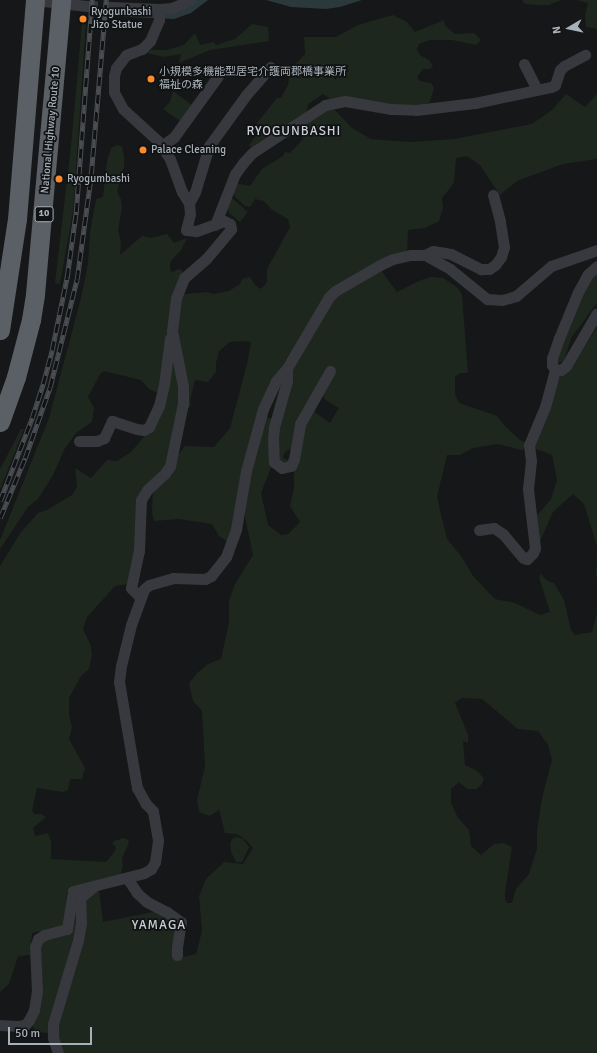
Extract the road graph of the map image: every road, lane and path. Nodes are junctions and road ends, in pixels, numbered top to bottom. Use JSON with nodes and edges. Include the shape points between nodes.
{"nodes":[{"id":1,"x":35,"y":0,"type":"edge"},
{"id":2,"x":190,"y":0,"type":"edge"},
{"id":3,"x":61,"y":2,"type":"edge"},
{"id":4,"x":87,"y":6,"type":"tunnel mouth"},
{"id":5,"x":111,"y":7,"type":"tunnel mouth"},
{"id":6,"x":163,"y":10,"type":"edge"},
{"id":7,"x":585,"y":55,"type":"dead end"},
{"id":8,"x":524,"y":64,"type":"dead end"},
{"id":9,"x":270,"y":67,"type":"dead end"},
{"id":10,"x":218,"y":76,"type":"dead end"},
{"id":11,"x":537,"y":89,"type":"junction"},
{"id":12,"x":162,"y":146,"type":"junction"},
{"id":13,"x":493,"y":195,"type":"dead end"},
{"id":14,"x":189,"y":203,"type":"junction"},
{"id":15,"x":215,"y":225,"type":"junction"},
{"id":16,"x":597,"y":245,"type":"edge"},
{"id":17,"x":592,"y":251,"type":"edge"},
{"id":18,"x":424,"y":255,"type":"junction"},
{"id":19,"x":597,"y":266,"type":"edge"},
{"id":20,"x":597,"y":313,"type":"edge"},
{"id":21,"x":0,"y":330,"type":"edge"},
{"id":22,"x":172,"y":331,"type":"junction"},
{"id":23,"x":287,"y":368,"type":"junction"},
{"id":24,"x":555,"y":369,"type":"junction"},
{"id":25,"x":330,"y":371,"type":"dead end"},
{"id":26,"x":0,"y":422,"type":"edge"},
{"id":27,"x":79,"y":441,"type":"dead end"},
{"id":28,"x":479,"y":530,"type":"dead end"},
{"id":29,"x":140,"y":597,"type":"junction"},
{"id":30,"x":127,"y":878,"type":"junction"},
{"id":31,"x":93,"y":886,"type":"junction"},
{"id":32,"x":177,"y":955,"type":"dead end"},
{"id":33,"x":0,"y":1025,"type":"edge"},
{"id":34,"x":58,"y":1053,"type":"edge"}],
"edges":[{"from":1,"to":3,"type":"street"},
{"from":1,"to":21,"type":"highway","number":"10","via":[[17,219]]},
{"from":2,"to":6,"type":"street"},
{"from":3,"to":4,"type":"street"},
{"from":3,"to":26,"type":"highway","name":"National Highway Route 10","number":"10","via":[[35,294],[18,370]]},
{"from":5,"to":6,"type":"street"},
{"from":6,"to":12,"type":"street","via":[[150,41],[142,49],[126,55],[121,61],[113,85],[123,109]]},
{"from":7,"to":11,"type":"street","via":[[560,70],[555,85]]},
{"from":8,"to":11,"type":"street"},
{"from":9,"to":14,"type":"street","via":[[209,146],[195,192]]},
{"from":10,"to":12,"type":"street","via":[[174,137]]},
{"from":11,"to":15,"type":"street","via":[[475,103],[422,110],[391,109],[345,101],[325,105],[252,153],[235,174]]},
{"from":12,"to":14,"type":"street"},
{"from":13,"to":18,"type":"street","via":[[504,247],[495,265],[481,269],[451,254],[433,250]]},
{"from":14,"to":15,"type":"street","via":[[190,214],[186,230],[196,231]]},
{"from":15,"to":22,"type":"street","via":[[224,221],[230,224],[231,229],[206,259],[184,278],[176,298]]},
{"from":16,"to":17,"type":"street"},
{"from":17,"to":18,"type":"street","via":[[551,266],[516,296],[502,300],[487,299],[450,269]]},
{"from":18,"to":23,"type":"street","via":[[393,259],[335,291]]},
{"from":19,"to":24,"type":"street","via":[[588,274],[558,338],[552,358]]},
{"from":20,"to":24,"type":"street","via":[[566,366],[561,370]]},
{"from":22,"to":27,"type":"street","via":[[159,406],[149,427],[144,430],[112,421],[104,438],[97,441]]},
{"from":22,"to":29,"type":"street","via":[[183,386],[183,403],[170,466],[141,500],[138,551],[132,582],[132,588]]},
{"from":23,"to":25,"type":"street","via":[[287,381],[275,420],[273,438],[274,462],[282,468],[291,466],[294,460],[300,424]]},
{"from":23,"to":29,"type":"street","via":[[276,381],[263,410],[246,471],[236,529],[226,557],[205,579],[164,580],[144,589]]},
{"from":24,"to":28,"type":"street","via":[[545,407],[529,445],[531,461],[528,489],[535,548],[533,553],[527,558],[522,558],[503,534],[494,528]]},
{"from":29,"to":30,"type":"street","via":[[119,682],[137,788],[153,811],[157,849],[151,869]]},
{"from":30,"to":31,"type":"street"},
{"from":30,"to":32,"type":"street","via":[[147,902],[181,922]]},
{"from":31,"to":33,"type":"street","via":[[76,889],[71,893],[67,929],[38,938],[35,947],[37,991],[34,1010],[29,1020],[25,1025]]},
{"from":31,"to":34,"type":"street","via":[[80,898],[81,922],[78,940],[53,1024],[53,1038]]}]}
